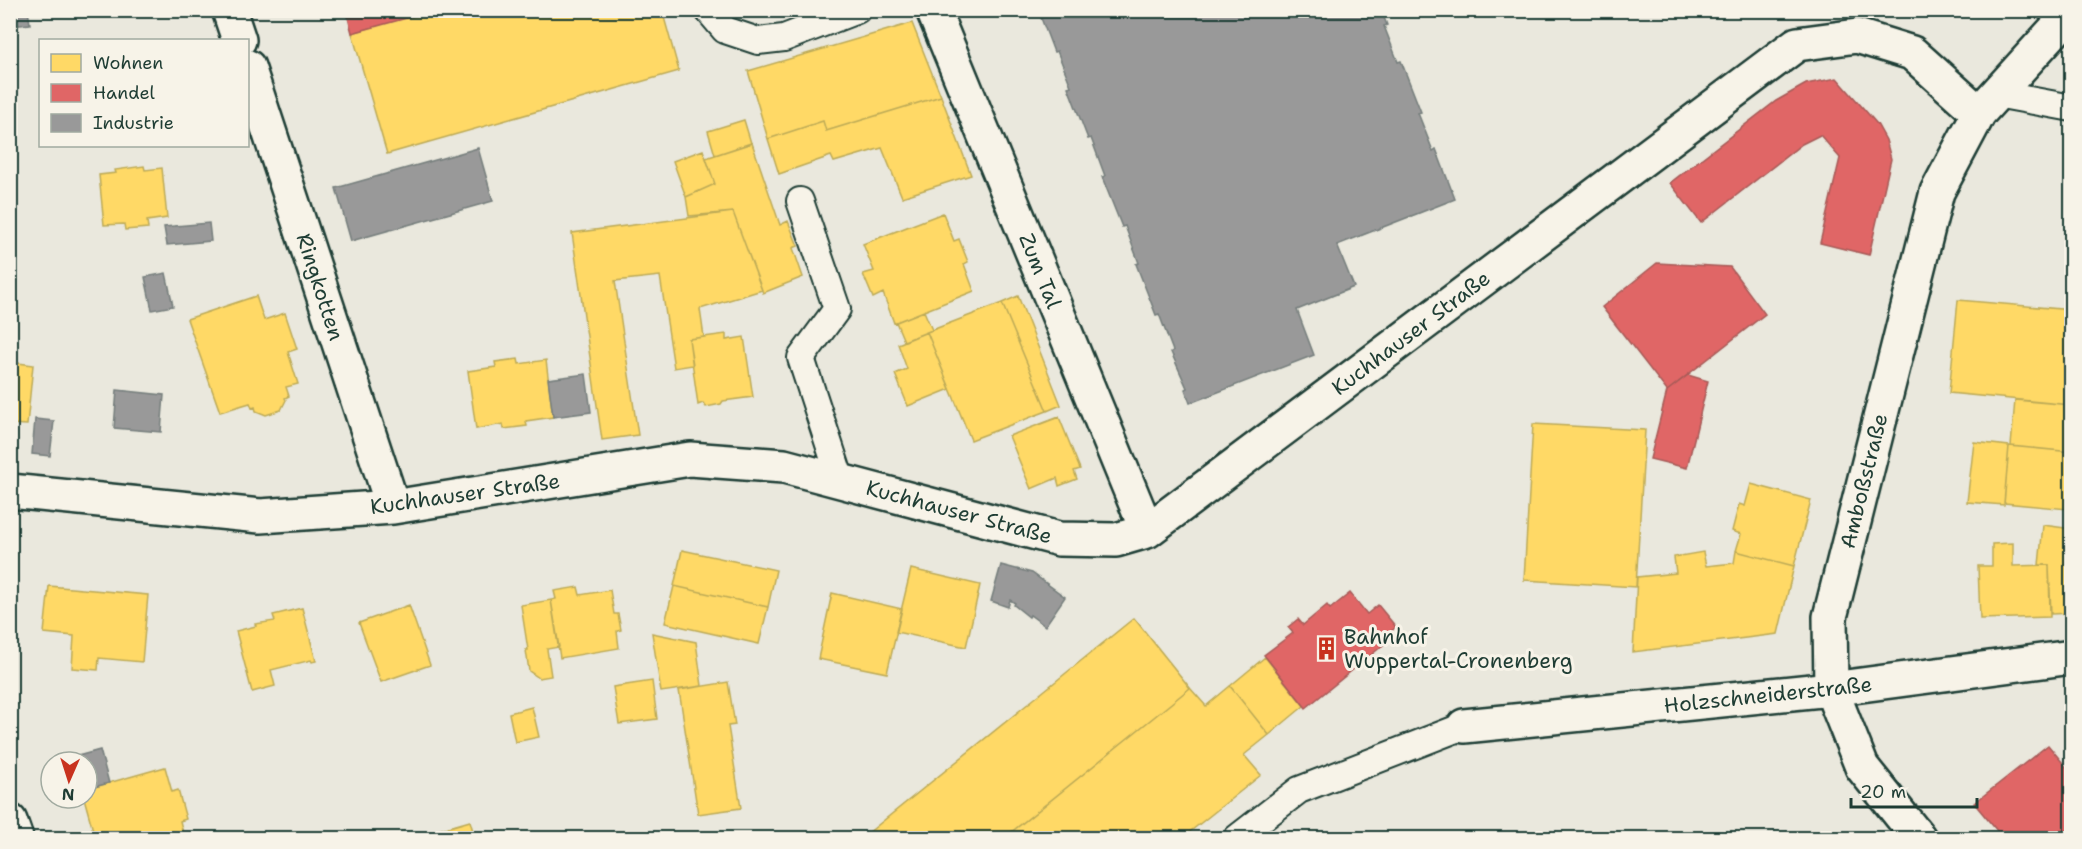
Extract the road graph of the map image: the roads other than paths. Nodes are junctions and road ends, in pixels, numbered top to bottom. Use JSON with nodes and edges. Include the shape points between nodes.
{"nodes":[{"id":1,"x":229,"y":10,"type":"edge"},
{"id":2,"x":708,"y":10,"type":"edge"},
{"id":3,"x":857,"y":10,"type":"edge"},
{"id":4,"x":933,"y":10,"type":"edge"},
{"id":5,"x":2072,"y":11,"type":"edge"},
{"id":6,"x":239,"y":39,"type":"edge"},
{"id":7,"x":249,"y":70,"type":"edge"},
{"id":8,"x":1988,"y":104,"type":"junction"},
{"id":9,"x":2072,"y":108,"type":"edge"},
{"id":10,"x":800,"y":201,"type":"dead end"},
{"id":11,"x":841,"y":481,"type":"junction"},
{"id":12,"x":10,"y":491,"type":"edge"},
{"id":13,"x":393,"y":507,"type":"junction"},
{"id":14,"x":1147,"y":531,"type":"junction"},
{"id":15,"x":2072,"y":657,"type":"edge"},
{"id":16,"x":1831,"y":689,"type":"junction"},
{"id":17,"x":1464,"y":726,"type":"joint"},
{"id":18,"x":10,"y":821,"type":"edge"},
{"id":19,"x":16,"y":838,"type":"edge"},
{"id":20,"x":1236,"y":838,"type":"edge"},
{"id":21,"x":1919,"y":838,"type":"edge"}],
"edges":[{"from":1,"to":6,"type":"street"},
{"from":2,"to":3,"type":"lane","via":[[724,30],[758,41],[784,38]]},
{"from":4,"to":14,"type":"street","name":"Zum Tal"},
{"from":5,"to":8,"type":"street","name":"Amboßstraße"},
{"from":7,"to":13,"type":"street","name":"Ringkotten"},
{"from":8,"to":9,"type":"lane"},
{"from":8,"to":14,"type":"street","name":"Kuchhauser Straße","via":[[1912,53],[1857,36],[1797,44]]},
{"from":8,"to":16,"type":"street","name":"Amboßstraße","via":[[1937,192],[1830,617]]},
{"from":10,"to":11,"type":"lane","via":[[837,309],[801,358]]},
{"from":11,"to":13,"type":"street","name":"Kuchhauser Straße","via":[[784,466],[690,459]]},
{"from":11,"to":14,"type":"street","name":"Kuchhauser Straße","via":[[1059,539],[1116,540]]},
{"from":12,"to":13,"type":"street","name":"Kuchhauser Straße","via":[[260,516]]},
{"from":15,"to":16,"type":"street","name":"Holzschneiderstraße"},
{"from":16,"to":17,"type":"street","name":"Holzschneiderstraße"},
{"from":16,"to":21,"type":"street","name":"Amboßstraße","via":[[1862,767]]},
{"from":17,"to":20,"type":"lane","via":[[1299,790]]},
{"from":18,"to":19,"type":"street"}]}
